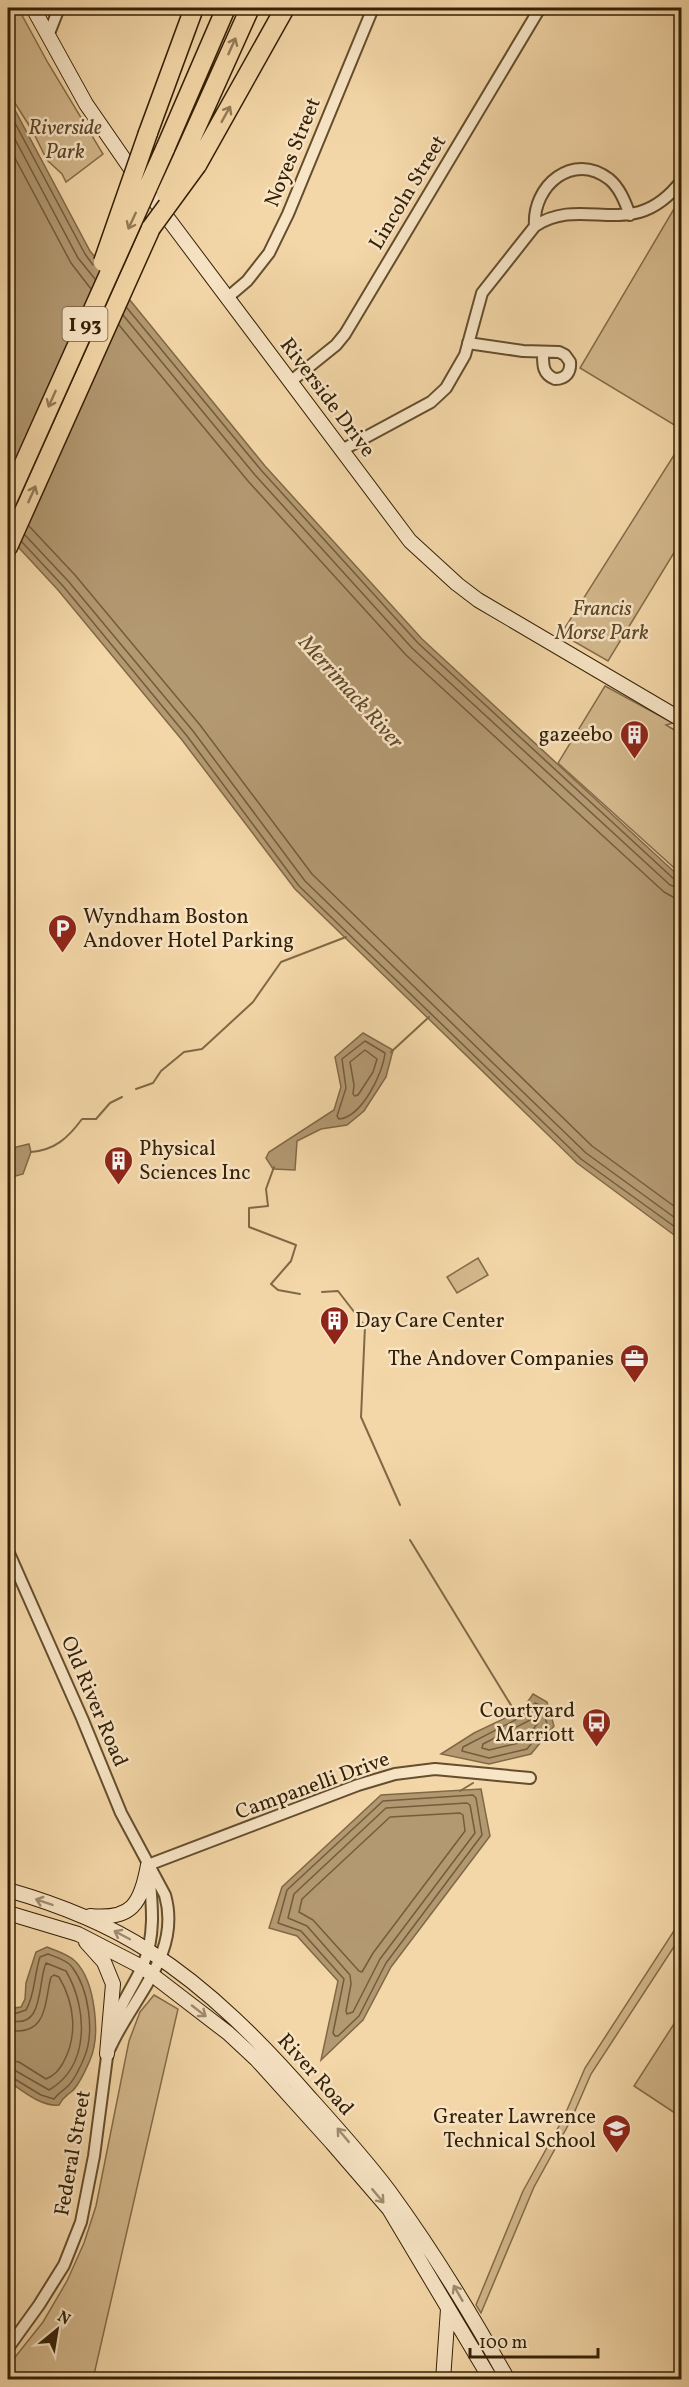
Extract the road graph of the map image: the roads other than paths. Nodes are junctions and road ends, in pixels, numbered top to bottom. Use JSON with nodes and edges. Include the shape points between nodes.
{"nodes":[{"id":1,"x":33,"y":8,"type":"edge"},
{"id":2,"x":59,"y":8,"type":"edge"},
{"id":3,"x":194,"y":8,"type":"edge"},
{"id":4,"x":226,"y":8,"type":"edge"},
{"id":5,"x":250,"y":8,"type":"edge"},
{"id":6,"x":285,"y":8,"type":"edge"},
{"id":7,"x":373,"y":8,"type":"edge"},
{"id":8,"x":540,"y":8,"type":"edge"},
{"id":9,"x":48,"y":36,"type":"junction"},
{"id":10,"x":190,"y":161,"type":"junction"},
{"id":11,"x":681,"y":180,"type":"edge"},
{"id":12,"x":630,"y":215,"type":"junction"},
{"id":13,"x":535,"y":226,"type":"junction"},
{"id":14,"x":227,"y":298,"type":"junction"},
{"id":15,"x":89,"y":314,"type":"junction"},
{"id":16,"x":468,"y":343,"type":"junction"},
{"id":17,"x":543,"y":352,"type":"dead end"},
{"id":18,"x":290,"y":382,"type":"junction"},
{"id":19,"x":342,"y":450,"type":"junction"},
{"id":20,"x":8,"y":499,"type":"edge"},
{"id":21,"x":8,"y":547,"type":"edge"},
{"id":22,"x":681,"y":720,"type":"edge"},
{"id":23,"x":8,"y":1551,"type":"edge"},
{"id":24,"x":530,"y":1778,"type":"dead end"},
{"id":25,"x":148,"y":1865,"type":"junction"},
{"id":26,"x":8,"y":1890,"type":"edge"},
{"id":27,"x":8,"y":1913,"type":"edge"},
{"id":28,"x":81,"y":1915,"type":"junction"},
{"id":29,"x":78,"y":1934,"type":"junction"},
{"id":30,"x":149,"y":1951,"type":"junction"},
{"id":31,"x":153,"y":1967,"type":"junction"},
{"id":32,"x":107,"y":2054,"type":"junction"},
{"id":33,"x":448,"y":2307,"type":"junction"},
{"id":34,"x":8,"y":2348,"type":"edge"},
{"id":35,"x":443,"y":2379,"type":"edge"},
{"id":36,"x":491,"y":2379,"type":"edge"},
{"id":37,"x":508,"y":2379,"type":"edge"}],
"edges":[{"from":1,"to":9,"type":"main road","name":"Riverside Drive"},
{"from":2,"to":9,"type":"street"},
{"from":3,"to":15,"type":"highway","bridge":true,"via":[[106,250]]},
{"from":4,"to":15,"type":"highway","number":"I 93","one_way":true,"bridge":true},
{"from":10,"to":5,"type":"highway","one_way":true},
{"from":10,"to":6,"type":"highway","one_way":true},
{"from":7,"to":14,"type":"street","name":"Noyes Street","via":[[269,253]]},
{"from":8,"to":18,"type":"street","name":"Lincoln Street","via":[[345,334]]},
{"from":9,"to":14,"type":"main road","name":"Riverside Drive","via":[[112,143]]},
{"from":21,"to":10,"type":"highway","number":"I 93","one_way":true,"bridge":true,"via":[[151,228]]},
{"from":11,"to":12,"type":"street","via":[[661,201]]},
{"from":12,"to":13,"type":"street","via":[[565,214]]},
{"from":12,"to":13,"type":"street","via":[[610,180],[591,171],[571,171],[561,174],[545,189],[535,208]]},
{"from":13,"to":16,"type":"street","via":[[482,293]]},
{"from":14,"to":18,"type":"main road","name":"Riverside Drive"},
{"from":15,"to":20,"type":"highway","number":"I 93","one_way":true,"bridge":true},
{"from":16,"to":17,"type":"street"},
{"from":16,"to":19,"type":"street","via":[[460,367],[438,396]]},
{"from":18,"to":19,"type":"main road","name":"Riverside Drive"},
{"from":19,"to":22,"type":"main road","name":"Riverside Drive","via":[[410,541],[457,584],[507,619]]},
{"from":23,"to":25,"type":"street","name":"Old River Road","via":[[121,1813]]},
{"from":24,"to":25,"type":"street","name":"Campanelli Drive","via":[[435,1769],[395,1774]]},
{"from":25,"to":28,"type":"main road","via":[[140,1898],[132,1908],[111,1917]]},
{"from":25,"to":30,"type":"street","name":"Old River Road","via":[[152,1907]]},
{"from":25,"to":31,"type":"street","name":"Old River Road","via":[[169,1908],[167,1937]]},
{"from":28,"to":26,"type":"main road","name":"River Road","one_way":true},
{"from":27,"to":29,"type":"main road","name":"River Road"},
{"from":30,"to":28,"type":"main road","name":"River Road","one_way":true},
{"from":29,"to":31,"type":"main road","name":"River Road"},
{"from":29,"to":32,"type":"main road","via":[[104,1962],[113,1984]]},
{"from":30,"to":31,"type":"main road","name":"River Road"},
{"from":31,"to":32,"type":"street","name":"Federal Street"},
{"from":31,"to":33,"type":"main road","name":"River Road","one_way":true,"via":[[249,2053],[332,2143],[389,2210]]},
{"from":37,"to":31,"type":"main road","name":"River Road","one_way":true,"via":[[451,2281],[388,2190],[294,2079],[191,1980]]},
{"from":32,"to":34,"type":"street","name":"Federal Street","via":[[81,2222],[64,2265]]},
{"from":33,"to":35,"type":"main road"},
{"from":33,"to":36,"type":"main road","name":"River Road"}]}
